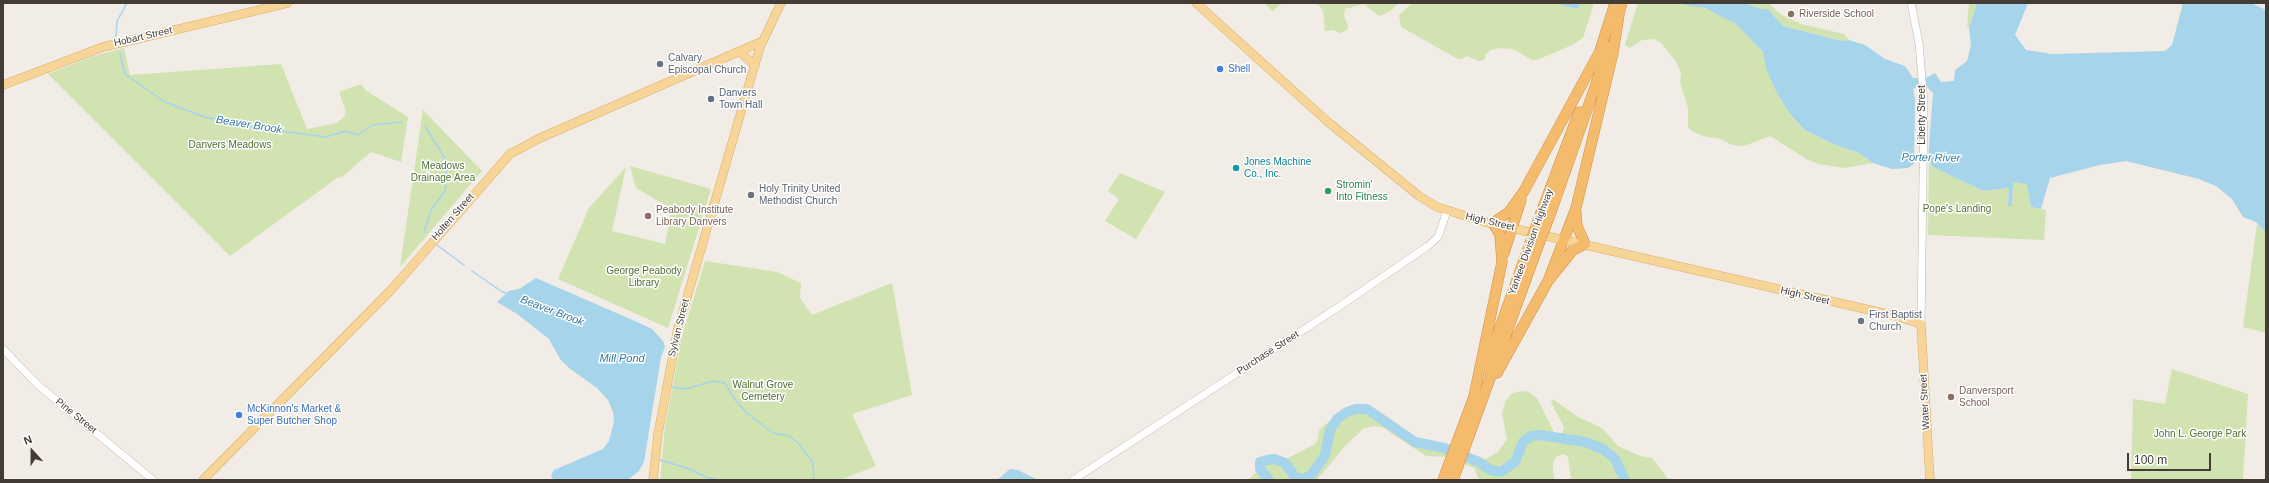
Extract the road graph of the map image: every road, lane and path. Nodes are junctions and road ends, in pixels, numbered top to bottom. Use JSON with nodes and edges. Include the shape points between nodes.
{"nodes":[{"id":1,"x":288,"y":3,"type":"edge"},
{"id":2,"x":781,"y":3,"type":"edge"},
{"id":3,"x":1196,"y":3,"type":"edge"},
{"id":4,"x":1615,"y":3,"type":"edge"},
{"id":5,"x":1622,"y":3,"type":"edge"},
{"id":6,"x":1911,"y":3,"type":"edge"},
{"id":7,"x":1619,"y":15,"type":"junction"},
{"id":8,"x":763,"y":41,"type":"junction"},
{"id":9,"x":1600,"y":51,"type":"junction"},
{"id":10,"x":739,"y":52,"type":"junction"},
{"id":11,"x":755,"y":66,"type":"junction"},
{"id":12,"x":3,"y":85,"type":"edge"},
{"id":13,"x":1524,"y":191,"type":"junction"},
{"id":14,"x":1576,"y":208,"type":"junction"},
{"id":15,"x":1447,"y":211,"type":"junction"},
{"id":16,"x":1545,"y":214,"type":"junction"},
{"id":17,"x":1493,"y":223,"type":"junction"},
{"id":18,"x":1512,"y":227,"type":"junction"},
{"id":19,"x":1564,"y":240,"type":"junction"},
{"id":20,"x":1585,"y":244,"type":"junction"},
{"id":21,"x":1502,"y":262,"type":"junction"},
{"id":22,"x":1548,"y":281,"type":"junction"},
{"id":23,"x":1921,"y":324,"type":"junction"},
{"id":24,"x":1500,"y":339,"type":"junction"},
{"id":25,"x":3,"y":349,"type":"edge"},
{"id":26,"x":1491,"y":364,"type":"junction"},
{"id":27,"x":1478,"y":398,"type":"junction"},
{"id":28,"x":1452,"y":468,"type":"junction"},
{"id":29,"x":152,"y":480,"type":"edge"},
{"id":30,"x":203,"y":480,"type":"edge"},
{"id":31,"x":653,"y":480,"type":"edge"},
{"id":32,"x":1073,"y":480,"type":"edge"},
{"id":33,"x":1443,"y":480,"type":"edge"},
{"id":34,"x":1453,"y":480,"type":"edge"},
{"id":35,"x":1930,"y":480,"type":"edge"}],
"edges":[{"from":1,"to":12,"type":"main road","name":"Hobart Street","via":[[103,47]]},
{"from":2,"to":8,"type":"main road","name":"Sylvan Street"},
{"from":3,"to":15,"type":"main road","name":"High Street","via":[[1328,122],[1419,196]]},
{"from":4,"to":9,"type":"highway","name":"Yankee Division Highway"},
{"from":5,"to":7,"type":"highway","name":"Yankee Division Highway"},
{"from":6,"to":23,"type":"street","name":"Liberty Street","via":[[1919,43],[1923,91]]},
{"from":7,"to":14,"type":"highway","via":[[1614,53]]},
{"from":7,"to":16,"type":"highway","name":"Yankee Division Highway"},
{"from":8,"to":10,"type":"main road","name":"Holten Street"},
{"from":8,"to":11,"type":"main road","name":"Sylvan Street"},
{"from":9,"to":13,"type":"highway"},
{"from":9,"to":16,"type":"highway","name":"Yankee Division Highway"},
{"from":10,"to":11,"type":"main road"},
{"from":10,"to":30,"type":"main road","name":"Holten Street","via":[[540,138],[510,154],[392,289]]},
{"from":11,"to":31,"type":"main road","name":"Sylvan Street","via":[[678,328],[658,434]]},
{"from":13,"to":17,"type":"highway","via":[[1509,212]]},
{"from":13,"to":18,"type":"highway"},
{"from":14,"to":19,"type":"highway"},
{"from":14,"to":20,"type":"highway","via":[[1577,226]]},
{"from":15,"to":17,"type":"main road","name":"High Street"},
{"from":15,"to":32,"type":"street","name":"Purchase Street","via":[[1438,237],[1428,246]]},
{"from":16,"to":24,"type":"highway","name":"Yankee Division Highway","bridge":true},
{"from":17,"to":18,"type":"main road","name":"High Street"},
{"from":17,"to":21,"type":"highway","via":[[1501,237]]},
{"from":18,"to":19,"type":"main road","name":"High Street"},
{"from":18,"to":21,"type":"highway"},
{"from":19,"to":20,"type":"main road","name":"High Street"},
{"from":19,"to":22,"type":"highway"},
{"from":20,"to":22,"type":"highway","via":[[1573,250]]},
{"from":20,"to":23,"type":"main road","name":"High Street"},
{"from":21,"to":24,"type":"highway"},
{"from":22,"to":24,"type":"highway"},
{"from":23,"to":35,"type":"main road","name":"Water Street"},
{"from":24,"to":26,"type":"highway","name":"Yankee Division Highway"},
{"from":24,"to":26,"type":"highway"},
{"from":25,"to":29,"type":"street","name":"Pine Street","via":[[38,385]]},
{"from":26,"to":27,"type":"highway","name":"Yankee Division Highway"},
{"from":26,"to":27,"type":"highway"},
{"from":27,"to":28,"type":"highway","name":"Yankee Division Highway"},
{"from":28,"to":33,"type":"highway","name":"Yankee Division Highway"},
{"from":28,"to":34,"type":"highway","name":"Yankee Division Highway"}]}
